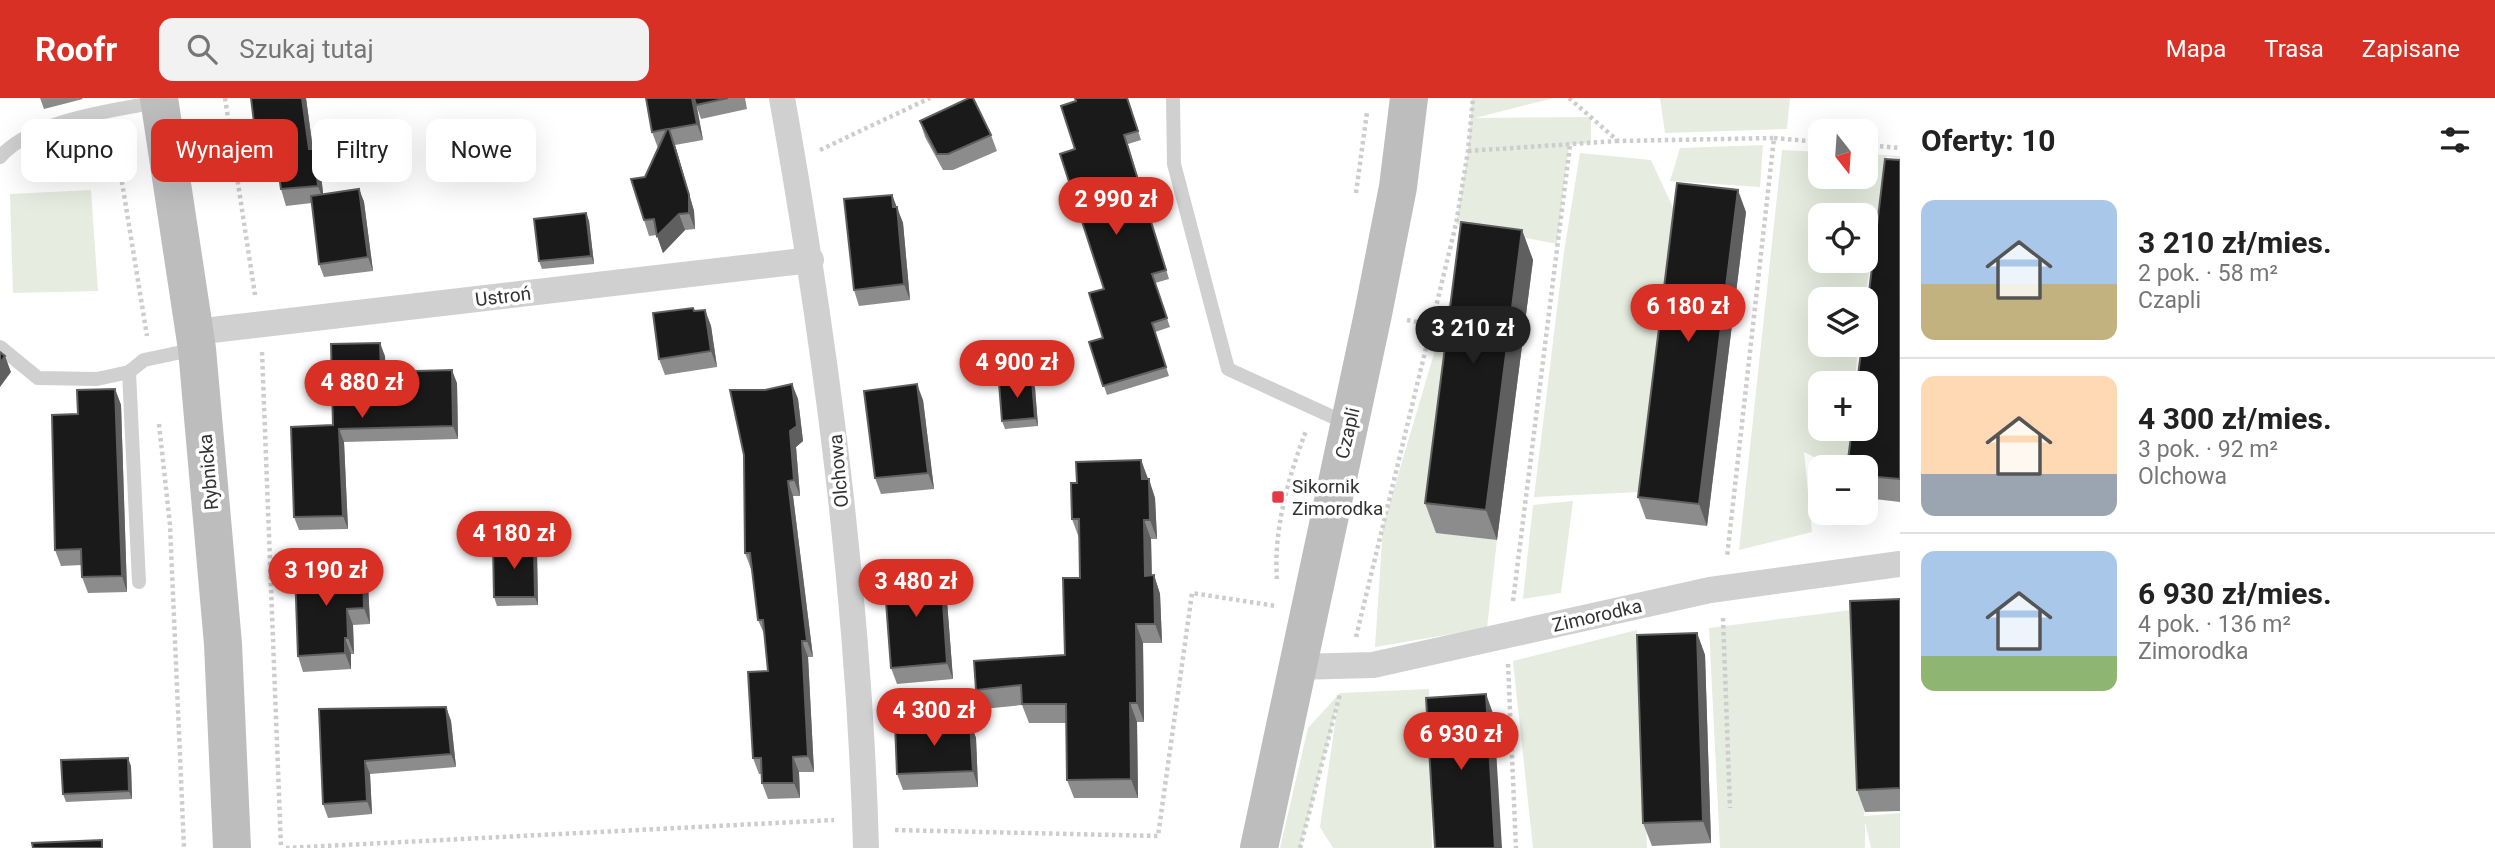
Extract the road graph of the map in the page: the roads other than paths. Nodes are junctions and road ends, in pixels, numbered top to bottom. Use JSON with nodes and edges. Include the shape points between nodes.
{"nodes":[{"id":1,"x":782,"y":98,"type":"edge"},
{"id":2,"x":1173,"y":98,"type":"edge"},
{"id":3,"x":1409,"y":98,"type":"edge"},
{"id":4,"x":159,"y":100,"type":"edge"},
{"id":5,"x":0,"y":157,"type":"edge"},
{"id":6,"x":811,"y":260,"type":"junction"},
{"id":7,"x":196,"y":341,"type":"junction"},
{"id":8,"x":0,"y":347,"type":"edge"},
{"id":9,"x":129,"y":372,"type":"junction"},
{"id":10,"x":1349,"y":425,"type":"junction"},
{"id":11,"x":1900,"y":564,"type":"edge"},
{"id":12,"x":139,"y":582,"type":"dead end"},
{"id":13,"x":1296,"y":667,"type":"junction"},
{"id":14,"x":866,"y":836,"type":"edge"},
{"id":15,"x":232,"y":848,"type":"edge"},
{"id":16,"x":1259,"y":848,"type":"edge"}],
"edges":[{"from":1,"to":6,"type":"street","name":"Olchowa"},
{"from":2,"to":10,"type":"lane","via":[[1174,164],[1228,369]]},
{"from":3,"to":10,"type":"street","name":"Czapli","via":[[1398,187]]},
{"from":4,"to":5,"type":"lane","via":[[41,130]]},
{"from":4,"to":7,"type":"street","name":"Rybnicka"},
{"from":6,"to":7,"type":"street","name":"Ustroń","via":[[259,324]]},
{"from":6,"to":14,"type":"street","name":"Olchowa","via":[[834,424],[862,724]]},
{"from":7,"to":9,"type":"lane"},
{"from":7,"to":15,"type":"street","name":"Rybnicka","via":[[223,644]]},
{"from":8,"to":9,"type":"lane","via":[[38,378],[97,379]]},
{"from":9,"to":12,"type":"lane"},
{"from":10,"to":13,"type":"street","name":"Czapli"},
{"from":11,"to":13,"type":"street","name":"Zimorodka","via":[[1710,590],[1373,665]]},
{"from":13,"to":16,"type":"street","name":"Czapli"}]}
